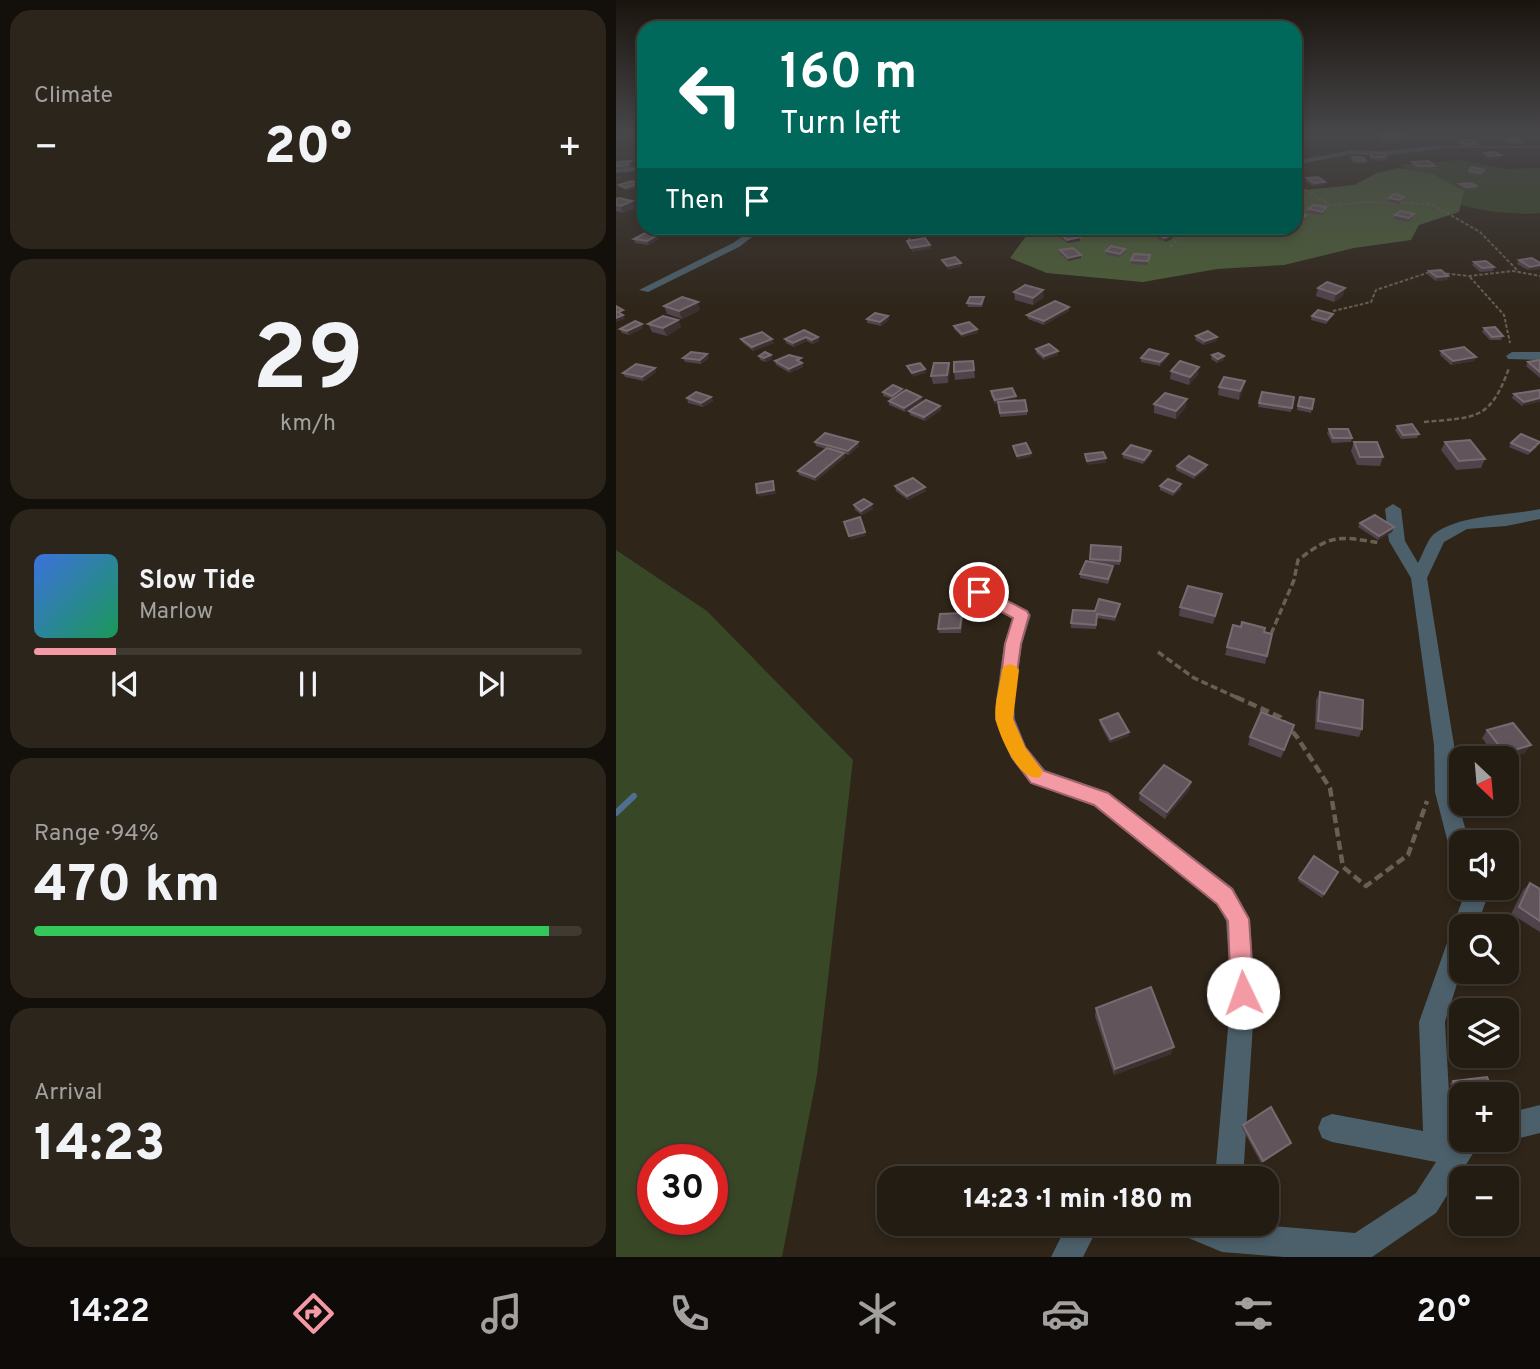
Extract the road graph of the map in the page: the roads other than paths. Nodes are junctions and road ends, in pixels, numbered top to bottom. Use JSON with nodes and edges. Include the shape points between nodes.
{"nodes":[{"id":1,"x":750,"y":235,"type":"edge"},
{"id":2,"x":644,"y":290,"type":"dead end"},
{"id":3,"x":1512,"y":356,"type":"road end"},
{"id":4,"x":1540,"y":356,"type":"edge"},
{"id":5,"x":1393,"y":509,"type":"dead end"},
{"id":6,"x":1540,"y":514,"type":"edge"},
{"id":7,"x":1419,"y":578,"type":"junction"},
{"id":8,"x":979,"y":592,"type":"dead end"},
{"id":9,"x":1455,"y":830,"type":"edge"},
{"id":10,"x":1449,"y":970,"type":"edge"},
{"id":11,"x":1540,"y":1119,"type":"edge"},
{"id":12,"x":1519,"y":1123,"type":"edge"},
{"id":13,"x":1332,"y":1128,"type":"dead end"},
{"id":14,"x":1449,"y":1136,"type":"edge"},
{"id":15,"x":1449,"y":1143,"type":"edge"},
{"id":16,"x":1459,"y":1152,"type":"edge"},
{"id":17,"x":1230,"y":1166,"type":"edge"},
{"id":18,"x":1078,"y":1236,"type":"edge"},
{"id":19,"x":1268,"y":1236,"type":"edge"},
{"id":20,"x":1066,"y":1257,"type":"edge"}],
"edges":[{"from":1,"to":2,"type":"street"},
{"from":3,"to":4,"type":"street"},
{"from":5,"to":7,"type":"street","via":[[1397,541]]},
{"from":6,"to":7,"type":"street","via":[[1464,524],[1438,539]]},
{"from":7,"to":9,"type":"street","via":[[1444,745],[1445,792]]},
{"from":8,"to":17,"type":"street","via":[[1022,615],[1013,644],[1005,719],[1018,752],[1038,777],[1101,799],[1225,897],[1238,919],[1243,993]]},
{"from":10,"to":14,"type":"street","via":[[1432,1021]]},
{"from":11,"to":12,"type":"street"},
{"from":13,"to":15,"type":"street"},
{"from":16,"to":19,"type":"street","via":[[1426,1203],[1359,1248]]},
{"from":18,"to":20,"type":"street"}]}
